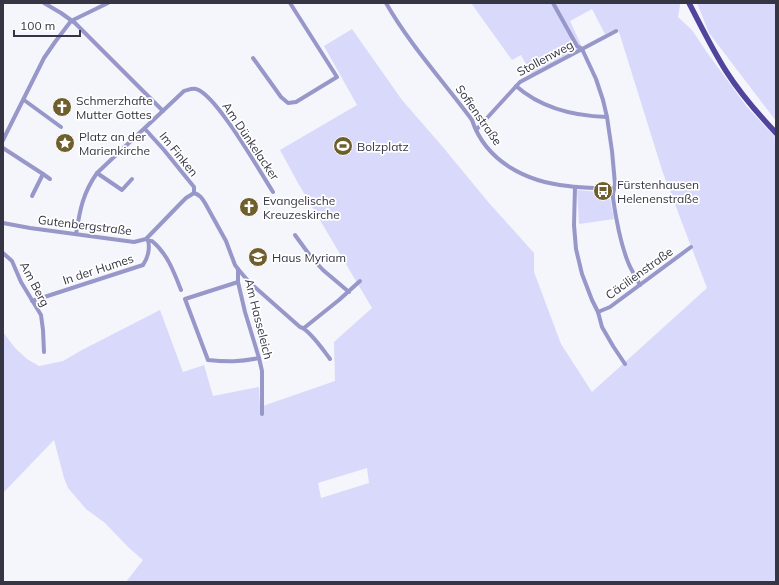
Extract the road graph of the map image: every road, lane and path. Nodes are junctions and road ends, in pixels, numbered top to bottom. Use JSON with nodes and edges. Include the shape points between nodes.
{"nodes":[{"id":1,"x":44,"y":3,"type":"edge"},
{"id":2,"x":108,"y":3,"type":"edge"},
{"id":3,"x":290,"y":3,"type":"edge"},
{"id":4,"x":386,"y":3,"type":"edge"},
{"id":5,"x":553,"y":3,"type":"edge"},
{"id":6,"x":689,"y":3,"type":"edge"},
{"id":7,"x":72,"y":21,"type":"junction"},
{"id":8,"x":616,"y":31,"type":"dead end"},
{"id":9,"x":582,"y":49,"type":"junction"},
{"id":10,"x":253,"y":58,"type":"dead end"},
{"id":11,"x":516,"y":86,"type":"junction"},
{"id":12,"x":24,"y":100,"type":"junction"},
{"id":13,"x":163,"y":111,"type":"junction"},
{"id":14,"x":607,"y":118,"type":"junction"},
{"id":15,"x":61,"y":127,"type":"dead end"},
{"id":16,"x":145,"y":129,"type":"junction"},
{"id":17,"x":476,"y":130,"type":"junction"},
{"id":18,"x":776,"y":133,"type":"edge"},
{"id":19,"x":3,"y":140,"type":"edge"},
{"id":20,"x":3,"y":148,"type":"edge"},
{"id":21,"x":97,"y":173,"type":"junction"},
{"id":22,"x":43,"y":174,"type":"junction"},
{"id":23,"x":50,"y":178,"type":"dead end"},
{"id":24,"x":132,"y":179,"type":"dead end"},
{"id":25,"x":575,"y":187,"type":"junction"},
{"id":26,"x":614,"y":189,"type":"junction"},
{"id":27,"x":273,"y":192,"type":"dead end"},
{"id":28,"x":194,"y":193,"type":"junction"},
{"id":29,"x":32,"y":196,"type":"dead end"},
{"id":30,"x":3,"y":223,"type":"edge"},
{"id":31,"x":76,"y":234,"type":"junction"},
{"id":32,"x":295,"y":235,"type":"dead end"},
{"id":33,"x":148,"y":239,"type":"junction"},
{"id":34,"x":691,"y":247,"type":"dead end"},
{"id":35,"x":3,"y":254,"type":"edge"},
{"id":36,"x":238,"y":269,"type":"junction"},
{"id":37,"x":360,"y":281,"type":"dead end"},
{"id":38,"x":238,"y":282,"type":"junction"},
{"id":39,"x":640,"y":285,"type":"junction"},
{"id":40,"x":181,"y":290,"type":"dead end"},
{"id":41,"x":349,"y":292,"type":"junction"},
{"id":42,"x":32,"y":301,"type":"junction"},
{"id":43,"x":598,"y":312,"type":"junction"},
{"id":44,"x":304,"y":328,"type":"junction"},
{"id":45,"x":44,"y":352,"type":"dead end"},
{"id":46,"x":259,"y":358,"type":"junction"},
{"id":47,"x":330,"y":359,"type":"dead end"},
{"id":48,"x":625,"y":364,"type":"dead end"},
{"id":49,"x":262,"y":414,"type":"dead end"}],
"edges":[{"from":1,"to":7,"type":"street"},
{"from":2,"to":7,"type":"street"},
{"from":3,"to":10,"type":"street","via":[[337,77],[296,102],[288,103]]},
{"from":4,"to":17,"type":"street","name":"Sofienstraße","via":[[472,120]]},
{"from":5,"to":9,"type":"street","via":[[577,46]]},
{"from":6,"to":18,"type":"main road","via":[[726,71]]},
{"from":7,"to":12,"type":"street","via":[[44,58]]},
{"from":7,"to":13,"type":"street"},
{"from":8,"to":9,"type":"street","name":"Stollenweg"},
{"from":9,"to":11,"type":"street","name":"Stollenweg"},
{"from":9,"to":14,"type":"street","via":[[598,86]]},
{"from":11,"to":14,"type":"street","via":[[548,106],[579,115]]},
{"from":11,"to":17,"type":"street","name":"Stollenweg"},
{"from":12,"to":15,"type":"street"},
{"from":12,"to":19,"type":"street"},
{"from":13,"to":16,"type":"street","name":"Am Dünkelacker"},
{"from":13,"to":27,"type":"street","name":"Am Dünkelacker","via":[[184,91],[201,91],[233,128]]},
{"from":14,"to":26,"type":"street"},
{"from":16,"to":21,"type":"street","name":"Am Dünkelacker"},
{"from":16,"to":28,"type":"street","name":"Im Finken","via":[[194,187]]},
{"from":17,"to":25,"type":"street","name":"Sofienstraße","via":[[492,153],[518,172],[536,180]]},
{"from":20,"to":22,"type":"street"},
{"from":21,"to":24,"type":"street","via":[[122,190]]},
{"from":21,"to":31,"type":"street","name":"Am Dünkelacker","via":[[81,204]]},
{"from":22,"to":23,"type":"street"},
{"from":22,"to":29,"type":"street"},
{"from":25,"to":26,"type":"street","name":"Sofienstraße"},
{"from":25,"to":43,"type":"street","via":[[576,248],[582,274]]},
{"from":26,"to":39,"type":"street","via":[[613,198],[622,242],[628,262]]},
{"from":28,"to":33,"type":"street","name":"Gutenbergstraße","via":[[183,201]]},
{"from":28,"to":36,"type":"street","name":"Am Hasseleich","via":[[205,203],[226,240]]},
{"from":30,"to":31,"type":"street","name":"Gutenbergstraße"},
{"from":31,"to":33,"type":"street","name":"Gutenbergstraße","via":[[134,242]]},
{"from":32,"to":41,"type":"street","via":[[310,257]]},
{"from":33,"to":40,"type":"street","via":[[162,251]]},
{"from":33,"to":42,"type":"street","name":"In der Humes","via":[[149,249],[143,265]]},
{"from":34,"to":39,"type":"street","name":"Cäcilienstraße"},
{"from":35,"to":42,"type":"street","name":"Am Berg","via":[[12,261]]},
{"from":36,"to":38,"type":"street","name":"Am Hasseleich"},
{"from":36,"to":44,"type":"street","via":[[246,279]]},
{"from":37,"to":41,"type":"street"},
{"from":38,"to":46,"type":"street","name":"Am Hasseleich"},
{"from":38,"to":46,"type":"street","via":[[185,299],[208,360],[231,362]]},
{"from":39,"to":43,"type":"street","name":"Cäcilienstraße","via":[[610,307]]},
{"from":41,"to":44,"type":"street"},
{"from":42,"to":45,"type":"street","name":"Am Berg","via":[[42,321]]},
{"from":43,"to":48,"type":"street","via":[[602,326]]},
{"from":44,"to":47,"type":"street"},
{"from":46,"to":49,"type":"street","name":"Am Hasseleich"}]}
